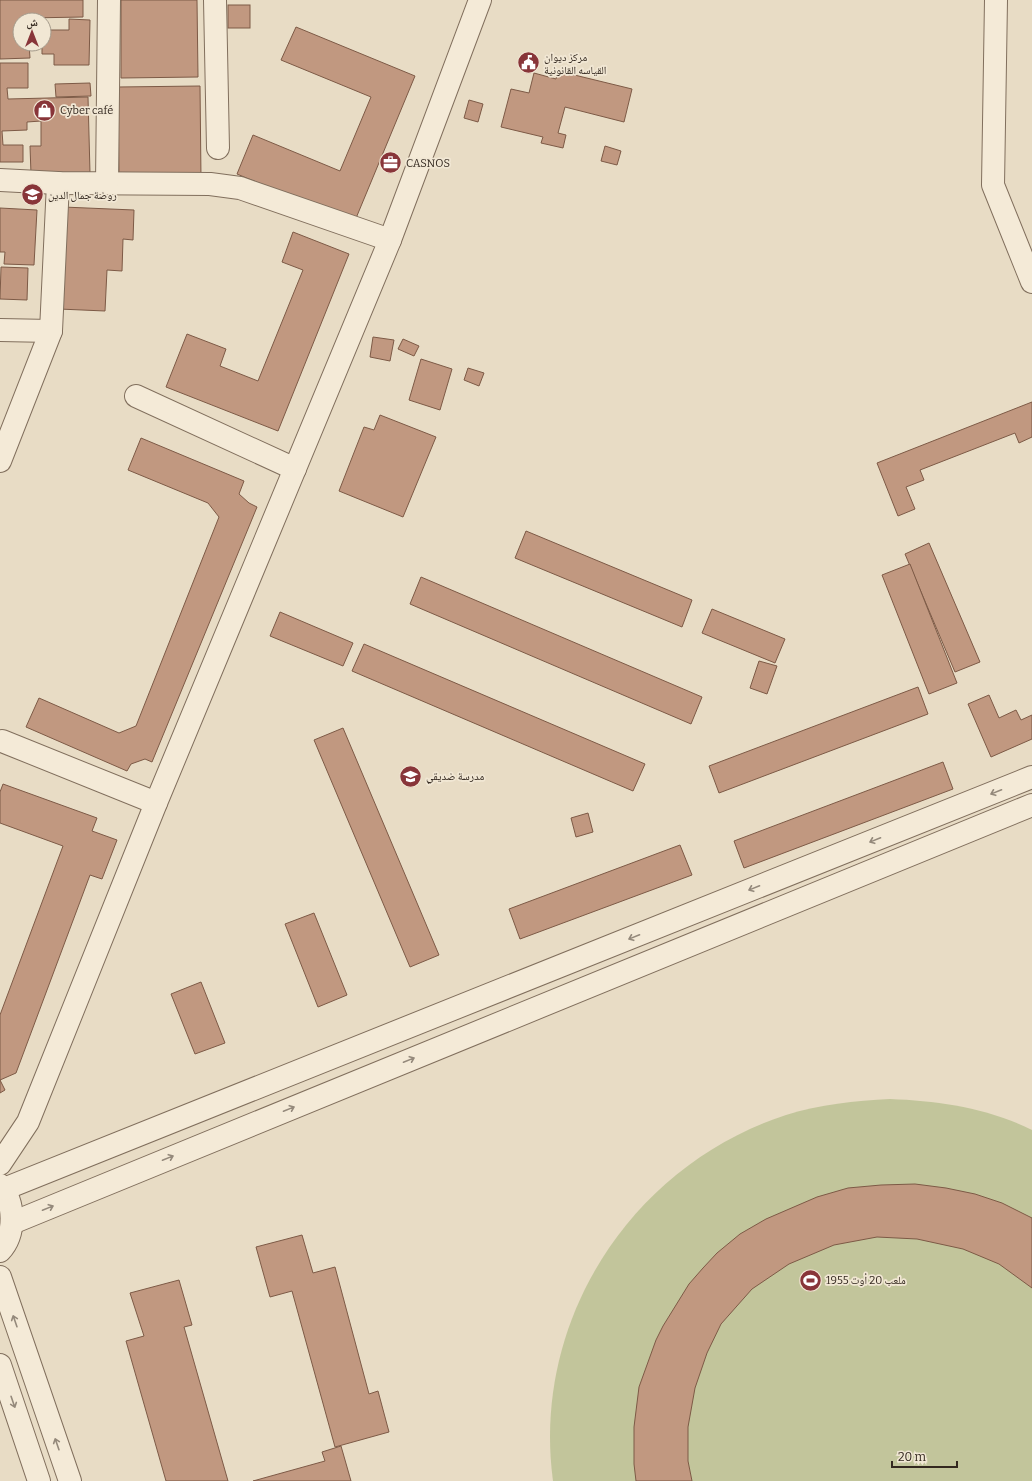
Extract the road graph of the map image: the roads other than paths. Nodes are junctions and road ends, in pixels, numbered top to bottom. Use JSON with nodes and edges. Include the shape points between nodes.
{"nodes":[{"id":1,"x":109,"y":0,"type":"edge"},
{"id":2,"x":214,"y":0,"type":"edge"},
{"id":3,"x":480,"y":0,"type":"edge"},
{"id":4,"x":996,"y":0,"type":"edge"},
{"id":5,"x":218,"y":148,"type":"dead end"},
{"id":6,"x":0,"y":180,"type":"edge"},
{"id":7,"x":58,"y":183,"type":"junction"},
{"id":8,"x":108,"y":183,"type":"junction"},
{"id":9,"x":390,"y":240,"type":"junction"},
{"id":10,"x":1032,"y":282,"type":"edge"},
{"id":11,"x":0,"y":330,"type":"edge"},
{"id":12,"x":51,"y":331,"type":"junction"},
{"id":13,"x":136,"y":396,"type":"dead end"},
{"id":14,"x":0,"y":461,"type":"edge"},
{"id":15,"x":295,"y":469,"type":"junction"},
{"id":16,"x":2,"y":741,"type":"dead end"},
{"id":17,"x":1032,"y":777,"type":"edge"},
{"id":18,"x":156,"y":803,"type":"junction"},
{"id":19,"x":1032,"y":805,"type":"edge"},
{"id":20,"x":0,"y":1164,"type":"edge"},
{"id":21,"x":2,"y":1187,"type":"edge"},
{"id":22,"x":12,"y":1222,"type":"junction"},
{"id":23,"x":0,"y":1251,"type":"edge"},
{"id":24,"x":0,"y":1277,"type":"edge"},
{"id":25,"x":0,"y":1365,"type":"edge"},
{"id":26,"x":40,"y":1481,"type":"edge"},
{"id":27,"x":70,"y":1481,"type":"edge"}],
"edges":[{"from":1,"to":8,"type":"street"},
{"from":2,"to":5,"type":"street"},
{"from":3,"to":9,"type":"street"},
{"from":4,"to":10,"type":"street","via":[[993,185]]},
{"from":6,"to":7,"type":"street"},
{"from":7,"to":8,"type":"street"},
{"from":7,"to":12,"type":"street"},
{"from":8,"to":9,"type":"street","via":[[210,184],[240,188]]},
{"from":9,"to":15,"type":"street"},
{"from":11,"to":12,"type":"street"},
{"from":12,"to":14,"type":"street"},
{"from":13,"to":15,"type":"street"},
{"from":15,"to":18,"type":"street"},
{"from":16,"to":18,"type":"street"},
{"from":17,"to":21,"type":"street","one_way":true},
{"from":18,"to":20,"type":"street","via":[[28,1122]]},
{"from":22,"to":19,"type":"street","one_way":true},
{"from":21,"to":22,"type":"street","via":[[11,1205]]},
{"from":22,"to":23,"type":"street","via":[[9,1236]]},
{"from":27,"to":24,"type":"street","one_way":true},
{"from":25,"to":26,"type":"street","one_way":true}]}
